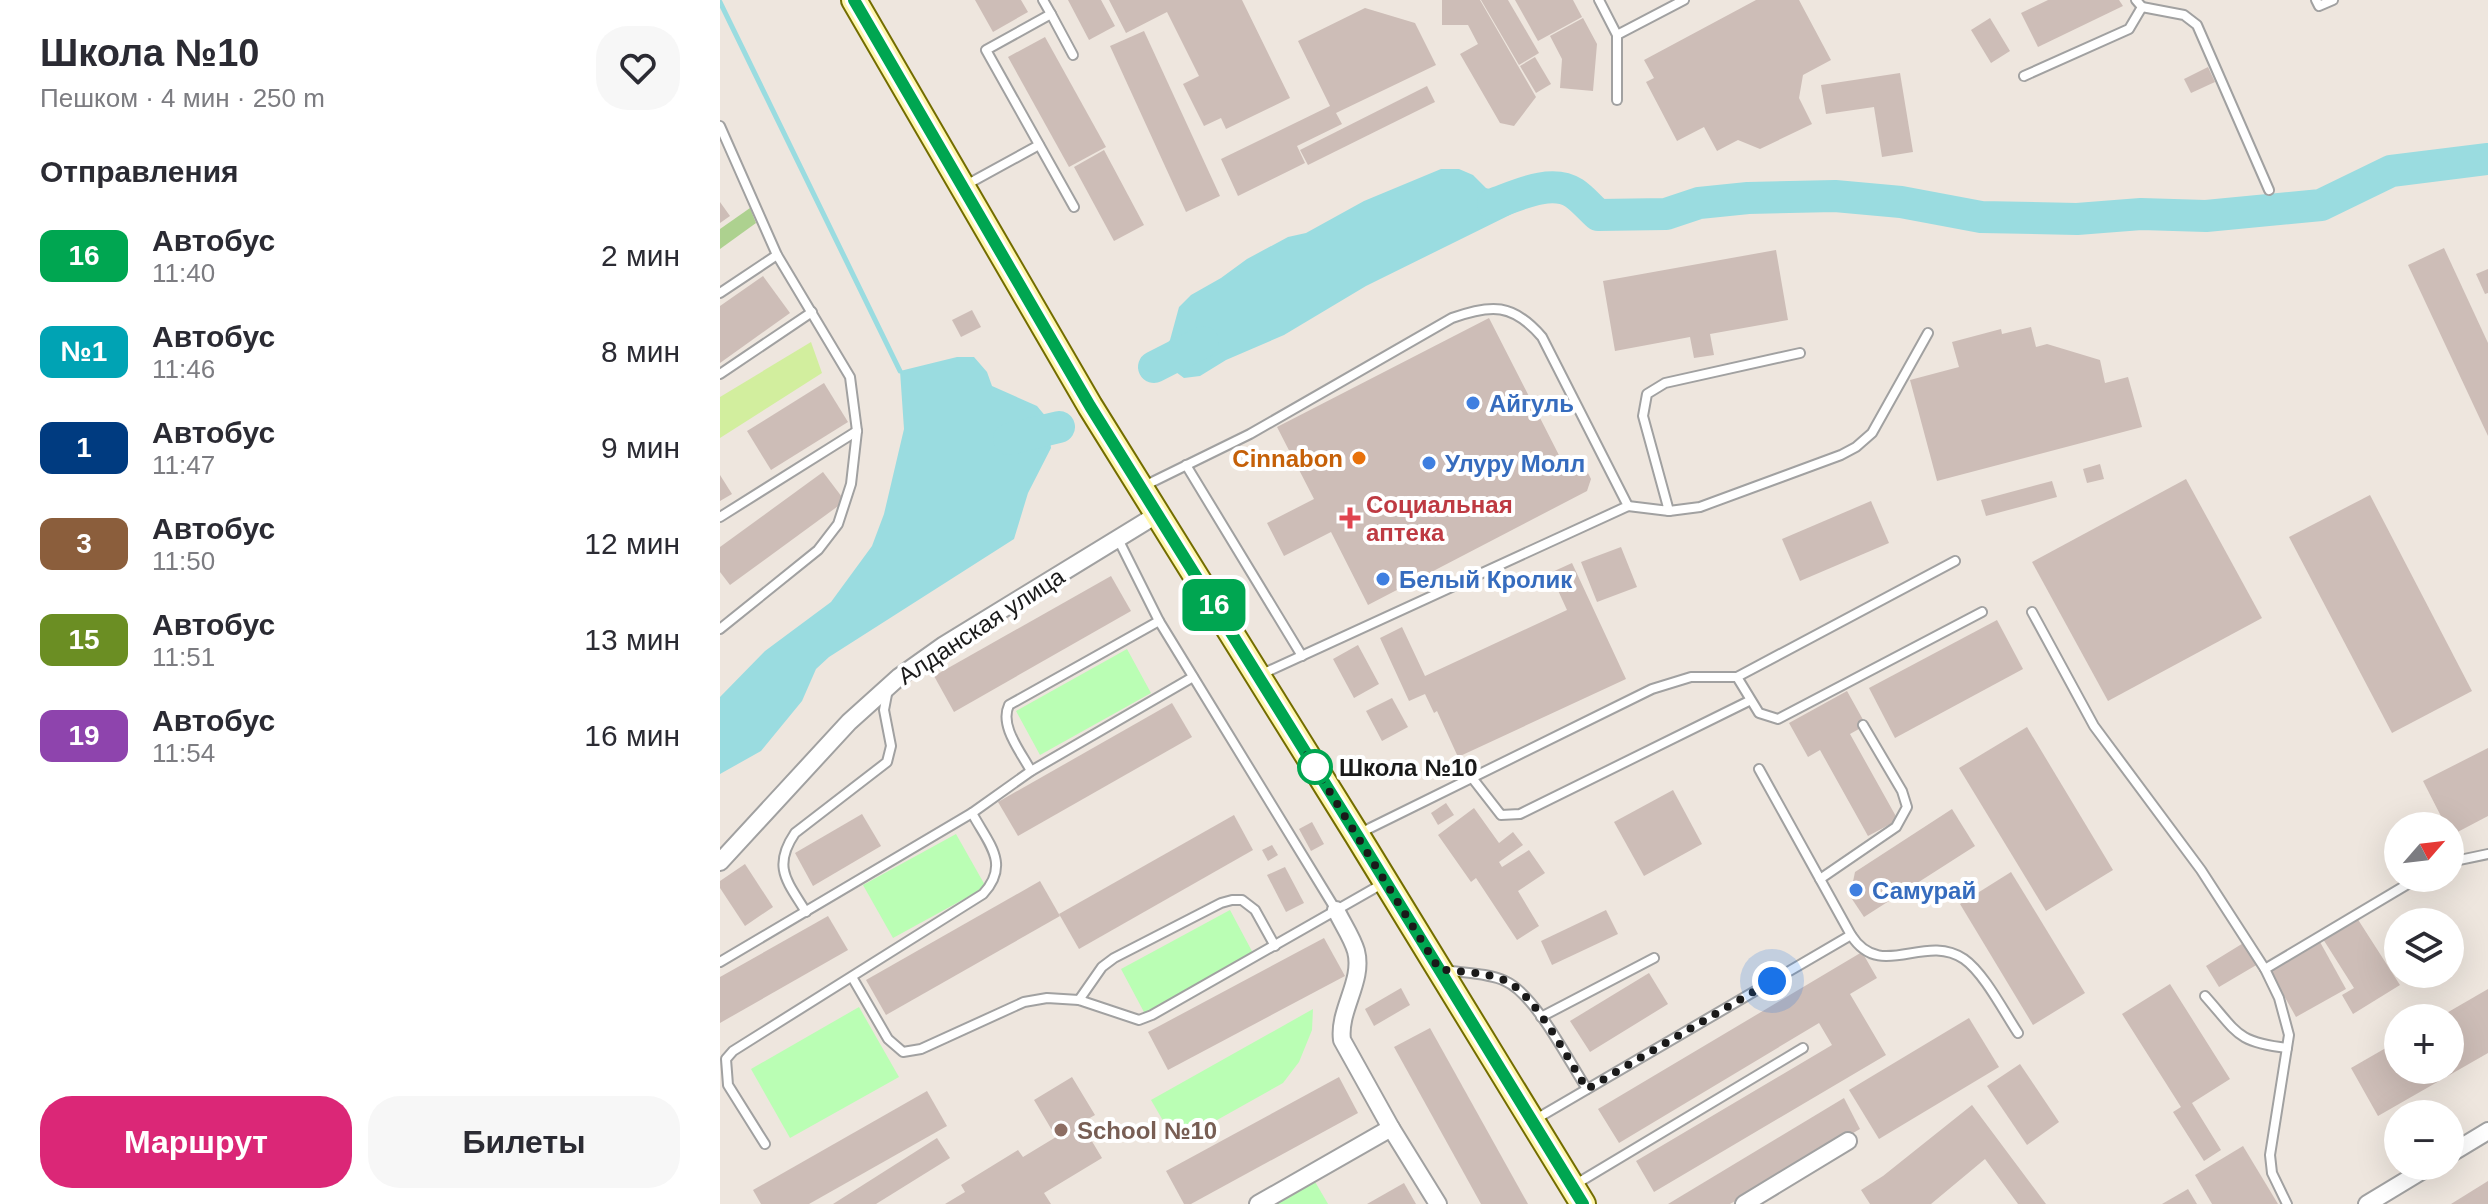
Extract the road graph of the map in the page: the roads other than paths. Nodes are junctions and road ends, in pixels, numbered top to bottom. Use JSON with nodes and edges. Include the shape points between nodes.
{"nodes":[{"id":1,"x":854,"y":0,"type":"edge"},
{"id":2,"x":1043,"y":0,"type":"edge"},
{"id":3,"x":1599,"y":0,"type":"edge"},
{"id":4,"x":1684,"y":0,"type":"edge"},
{"id":5,"x":2316,"y":0,"type":"edge"},
{"id":6,"x":2333,"y":0,"type":"edge"},
{"id":7,"x":2139,"y":4,"type":"edge"},
{"id":8,"x":1051,"y":14,"type":"junction"},
{"id":9,"x":1617,"y":35,"type":"junction"},
{"id":10,"x":1073,"y":55,"type":"dead end"},
{"id":11,"x":2024,"y":76,"type":"dead end"},
{"id":12,"x":1617,"y":100,"type":"dead end"},
{"id":13,"x":720,"y":126,"type":"edge"},
{"id":14,"x":1039,"y":145,"type":"junction"},
{"id":15,"x":724,"y":148,"type":"edge"},
{"id":16,"x":962,"y":187,"type":"junction"},
{"id":17,"x":2269,"y":190,"type":"dead end"},
{"id":18,"x":1074,"y":207,"type":"dead end"},
{"id":19,"x":777,"y":255,"type":"junction"},
{"id":20,"x":720,"y":293,"type":"edge"},
{"id":21,"x":812,"y":312,"type":"junction"},
{"id":22,"x":1928,"y":333,"type":"dead end"},
{"id":23,"x":1800,"y":353,"type":"dead end"},
{"id":24,"x":720,"y":374,"type":"edge"},
{"id":25,"x":857,"y":431,"type":"junction"},
{"id":26,"x":1186,"y":465,"type":"junction"},
{"id":27,"x":1141,"y":487,"type":"junction"},
{"id":28,"x":1628,"y":506,"type":"junction"},
{"id":29,"x":1669,"y":511,"type":"junction"},
{"id":30,"x":1158,"y":514,"type":"junction"},
{"id":31,"x":720,"y":517,"type":"edge"},
{"id":32,"x":1118,"y":538,"type":"junction"},
{"id":33,"x":1955,"y":561,"type":"dead end"},
{"id":34,"x":1982,"y":612,"type":"dead end"},
{"id":35,"x":2032,"y":612,"type":"dead end"},
{"id":36,"x":1159,"y":621,"type":"junction"},
{"id":37,"x":720,"y":629,"type":"edge"},
{"id":38,"x":1302,"y":656,"type":"junction"},
{"id":39,"x":1257,"y":676,"type":"junction"},
{"id":40,"x":1193,"y":677,"type":"junction"},
{"id":41,"x":1737,"y":677,"type":"junction"},
{"id":42,"x":888,"y":687,"type":"junction"},
{"id":43,"x":1749,"y":701,"type":"junction"},
{"id":44,"x":1863,"y":725,"type":"dead end"},
{"id":45,"x":1759,"y":769,"type":"dead end"},
{"id":46,"x":1031,"y":771,"type":"junction"},
{"id":47,"x":1473,"y":779,"type":"junction"},
{"id":48,"x":972,"y":813,"type":"junction"},
{"id":49,"x":1357,"y":835,"type":"junction"},
{"id":50,"x":2488,"y":854,"type":"edge"},
{"id":51,"x":2464,"y":859,"type":"edge"},
{"id":52,"x":720,"y":862,"type":"edge"},
{"id":53,"x":1820,"y":879,"type":"junction"},
{"id":54,"x":1386,"y":881,"type":"junction"},
{"id":55,"x":2394,"y":892,"type":"edge"},
{"id":56,"x":1336,"y":910,"type":"junction"},
{"id":57,"x":806,"y":912,"type":"junction"},
{"id":58,"x":1851,"y":935,"type":"junction"},
{"id":59,"x":1275,"y":946,"type":"junction"},
{"id":60,"x":1654,"y":958,"type":"dead end"},
{"id":61,"x":720,"y":962,"type":"edge"},
{"id":62,"x":1439,"y":969,"type":"junction"},
{"id":63,"x":2265,"y":969,"type":"junction"},
{"id":64,"x":852,"y":977,"type":"junction"},
{"id":65,"x":2205,"y":996,"type":"dead end"},
{"id":66,"x":1079,"y":1000,"type":"junction"},
{"id":67,"x":1541,"y":1017,"type":"junction"},
{"id":68,"x":2018,"y":1033,"type":"dead end"},
{"id":69,"x":1803,"y":1048,"type":"dead end"},
{"id":70,"x":2287,"y":1048,"type":"junction"},
{"id":71,"x":1587,"y":1089,"type":"junction"},
{"id":72,"x":1531,"y":1121,"type":"junction"},
{"id":73,"x":1391,"y":1128,"type":"junction"},
{"id":74,"x":2488,"y":1131,"type":"edge"},
{"id":75,"x":1848,"y":1141,"type":"dead end"},
{"id":76,"x":765,"y":1144,"type":"dead end"},
{"id":77,"x":2464,"y":1146,"type":"edge"},
{"id":78,"x":2407,"y":1180,"type":"edge"},
{"id":79,"x":1577,"y":1195,"type":"edge"},
{"id":80,"x":1258,"y":1204,"type":"edge"},
{"id":81,"x":1438,"y":1204,"type":"edge"},
{"id":82,"x":1744,"y":1204,"type":"edge"},
{"id":83,"x":2287,"y":1204,"type":"edge"},
{"id":84,"x":2367,"y":1204,"type":"edge"}],
"edges":[{"from":1,"to":16,"type":"street"},
{"from":2,"to":8,"type":"lane"},
{"from":3,"to":9,"type":"lane"},
{"from":4,"to":9,"type":"lane"},
{"from":5,"to":6,"type":"lane","via":[[2319,6]]},
{"from":7,"to":11,"type":"lane","via":[[2129,29]]},
{"from":7,"to":17,"type":"lane","via":[[2184,15],[2197,25]]},
{"from":8,"to":10,"type":"lane"},
{"from":8,"to":14,"type":"lane","via":[[986,50]]},
{"from":9,"to":12,"type":"lane"},
{"from":13,"to":15,"type":"lane"},
{"from":14,"to":16,"type":"lane"},
{"from":14,"to":18,"type":"lane"},
{"from":15,"to":19,"type":"lane"},
{"from":16,"to":27,"type":"street"},
{"from":19,"to":20,"type":"lane"},
{"from":19,"to":21,"type":"lane"},
{"from":21,"to":24,"type":"lane"},
{"from":21,"to":25,"type":"lane","via":[[850,377]]},
{"from":22,"to":29,"type":"lane","via":[[1872,433],[1856,447],[1700,507]]},
{"from":23,"to":29,"type":"lane","via":[[1665,383],[1647,394],[1643,416]]},
{"from":25,"to":31,"type":"lane"},
{"from":25,"to":37,"type":"lane","via":[[851,484],[838,524],[818,550]]},
{"from":26,"to":27,"type":"lane"},
{"from":26,"to":28,"type":"lane","via":[[1452,318],[1482,308],[1507,311],[1542,337]]},
{"from":26,"to":38,"type":"lane"},
{"from":27,"to":30,"type":"street"},
{"from":28,"to":29,"type":"lane"},
{"from":28,"to":38,"type":"lane"},
{"from":30,"to":32,"type":"street","name":"Алданская улица"},
{"from":30,"to":39,"type":"street"},
{"from":32,"to":36,"type":"lane"},
{"from":32,"to":42,"type":"street","name":"Алданская улица","via":[[944,645]]},
{"from":33,"to":41,"type":"lane"},
{"from":34,"to":43,"type":"lane","via":[[1778,719],[1759,713]]},
{"from":35,"to":63,"type":"lane","via":[[2094,726],[2201,870]]},
{"from":36,"to":40,"type":"lane"},
{"from":36,"to":46,"type":"lane","via":[[1009,705],[1006,724]]},
{"from":38,"to":39,"type":"lane"},
{"from":39,"to":49,"type":"street"},
{"from":40,"to":46,"type":"lane"},
{"from":40,"to":56,"type":"lane"},
{"from":41,"to":43,"type":"lane"},
{"from":41,"to":47,"type":"lane","via":[[1691,677],[1652,689]]},
{"from":42,"to":52,"type":"street","name":"Алданская улица"},
{"from":42,"to":57,"type":"lane","via":[[887,762],[795,833],[785,848],[784,876]]},
{"from":43,"to":47,"type":"lane","via":[[1520,814],[1501,815]]},
{"from":44,"to":53,"type":"lane","via":[[1907,807],[1896,827]]},
{"from":45,"to":53,"type":"lane"},
{"from":46,"to":48,"type":"lane"},
{"from":47,"to":49,"type":"lane"},
{"from":48,"to":57,"type":"lane"},
{"from":48,"to":64,"type":"lane","via":[[997,860],[993,883]]},
{"from":49,"to":54,"type":"street"},
{"from":50,"to":51,"type":"lane"},
{"from":53,"to":58,"type":"lane"},
{"from":54,"to":56,"type":"lane"},
{"from":54,"to":62,"type":"street"},
{"from":55,"to":63,"type":"lane"},
{"from":56,"to":59,"type":"lane"},
{"from":56,"to":73,"type":"street","via":[[1357,963],[1340,1025],[1342,1040]]},
{"from":57,"to":61,"type":"lane"},
{"from":58,"to":68,"type":"lane","via":[[1860,948],[1881,957],[1931,950],[1961,957],[1973,966]]},
{"from":58,"to":71,"type":"lane"},
{"from":59,"to":66,"type":"lane","via":[[1139,1020]]},
{"from":59,"to":66,"type":"lane","via":[[1249,904],[1221,903],[1114,958]]},
{"from":60,"to":67,"type":"lane"},
{"from":62,"to":67,"type":"lane","via":[[1503,979],[1518,988]]},
{"from":62,"to":72,"type":"street"},
{"from":63,"to":70,"type":"lane","via":[[2284,1017]]},
{"from":64,"to":66,"type":"lane","via":[[888,1039],[903,1052],[921,1049],[1024,1002]]},
{"from":64,"to":76,"type":"lane","via":[[726,1059],[728,1085]]},
{"from":65,"to":70,"type":"lane","via":[[2241,1037]]},
{"from":67,"to":71,"type":"lane"},
{"from":69,"to":79,"type":"lane"},
{"from":70,"to":83,"type":"lane","via":[[2270,1155],[2272,1173]]},
{"from":71,"to":72,"type":"lane"},
{"from":72,"to":79,"type":"street"},
{"from":73,"to":80,"type":"street"},
{"from":73,"to":81,"type":"street"},
{"from":74,"to":77,"type":"street"},
{"from":75,"to":82,"type":"street"},
{"from":78,"to":84,"type":"street"}]}
